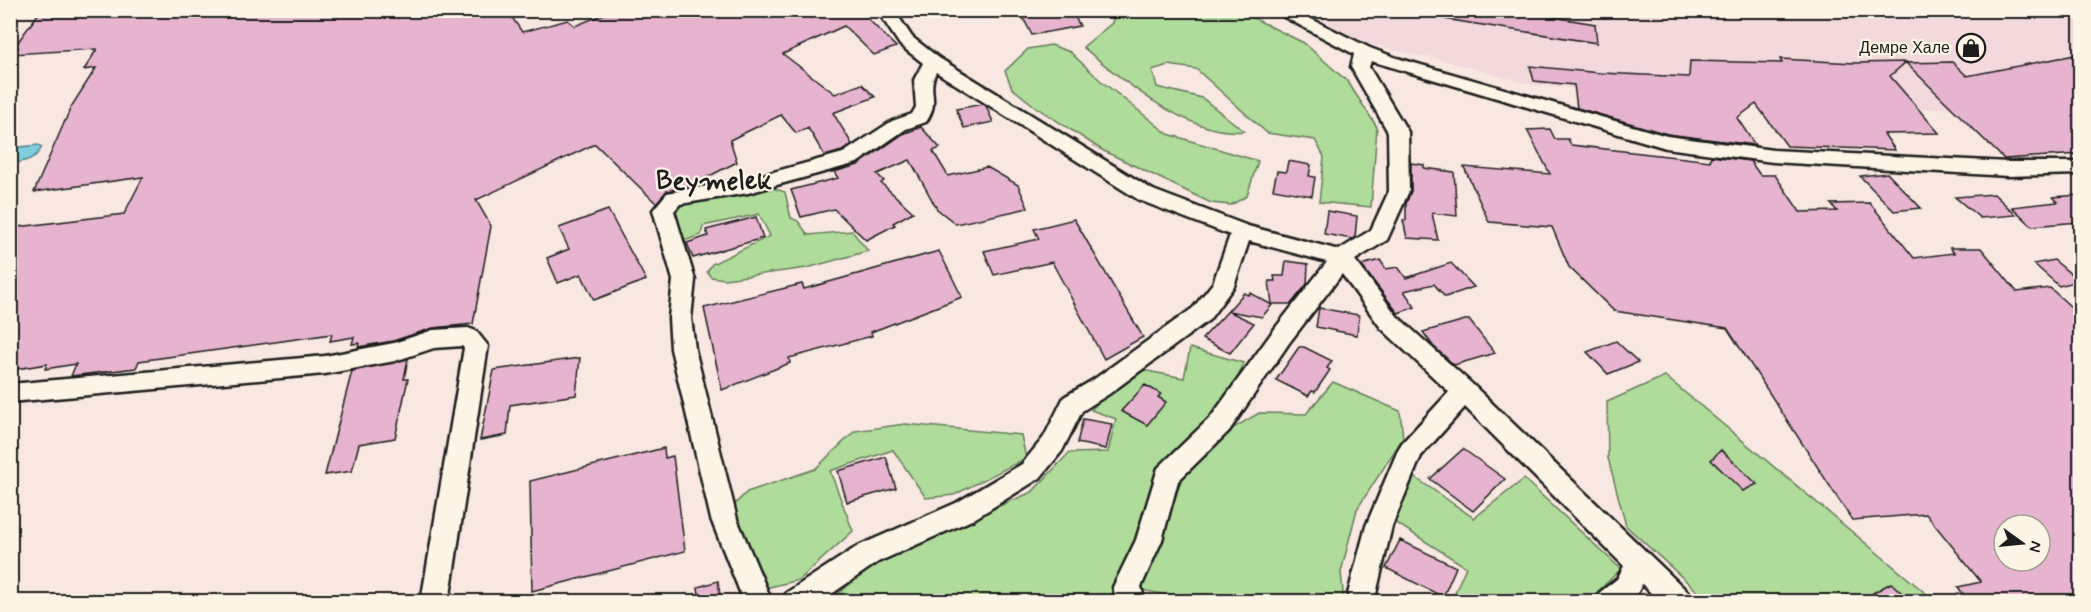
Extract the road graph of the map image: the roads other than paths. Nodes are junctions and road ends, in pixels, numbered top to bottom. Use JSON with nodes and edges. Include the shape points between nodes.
{"nodes":[{"id":1,"x":885,"y":10,"type":"edge"},
{"id":2,"x":1279,"y":10,"type":"edge"},
{"id":3,"x":1364,"y":52,"type":"junction"},
{"id":4,"x":933,"y":62,"type":"junction"},
{"id":5,"x":2080,"y":168,"type":"edge"},
{"id":6,"x":1242,"y":232,"type":"junction"},
{"id":7,"x":1342,"y":258,"type":"junction"},
{"id":8,"x":1464,"y":391,"type":"junction"},
{"id":9,"x":10,"y":393,"type":"edge"},
{"id":10,"x":1639,"y":562,"type":"junction"},
{"id":11,"x":435,"y":602,"type":"edge"},
{"id":12,"x":758,"y":602,"type":"edge"},
{"id":13,"x":796,"y":602,"type":"edge"},
{"id":14,"x":1131,"y":602,"type":"edge"},
{"id":15,"x":1365,"y":602,"type":"edge"},
{"id":16,"x":1609,"y":602,"type":"edge"},
{"id":17,"x":1679,"y":602,"type":"edge"}],
"edges":[{"from":1,"to":4,"type":"street","via":[[906,41]]},
{"from":2,"to":3,"type":"street"},
{"from":3,"to":5,"type":"street","via":[[1666,142],[1773,156],[2008,169]]},
{"from":3,"to":7,"type":"street","via":[[1360,67],[1398,132],[1399,190],[1380,235]]},
{"from":4,"to":6,"type":"street","via":[[1146,195]]},
{"from":4,"to":12,"type":"street","via":[[923,80],[926,107],[919,118],[899,125],[850,159],[748,186],[675,198],[663,210],[684,280],[680,318],[683,349],[721,508]]},
{"from":6,"to":7,"type":"street"},
{"from":6,"to":13,"type":"street","via":[[1223,286],[1202,314],[1073,404],[1053,444],[1031,471],[965,511],[868,554]]},
{"from":7,"to":8,"type":"street","via":[[1389,322]]},
{"from":7,"to":14,"type":"street","via":[[1220,424],[1167,476],[1149,540],[1127,587]]},
{"from":8,"to":10,"type":"street"},
{"from":8,"to":15,"type":"street","via":[[1411,450],[1378,526],[1362,594]]},
{"from":9,"to":11,"type":"street","via":[[325,365],[395,352],[433,339],[468,337],[476,346]]},
{"from":10,"to":16,"type":"street","via":[[1627,588]]},
{"from":10,"to":17,"type":"street"}]}
